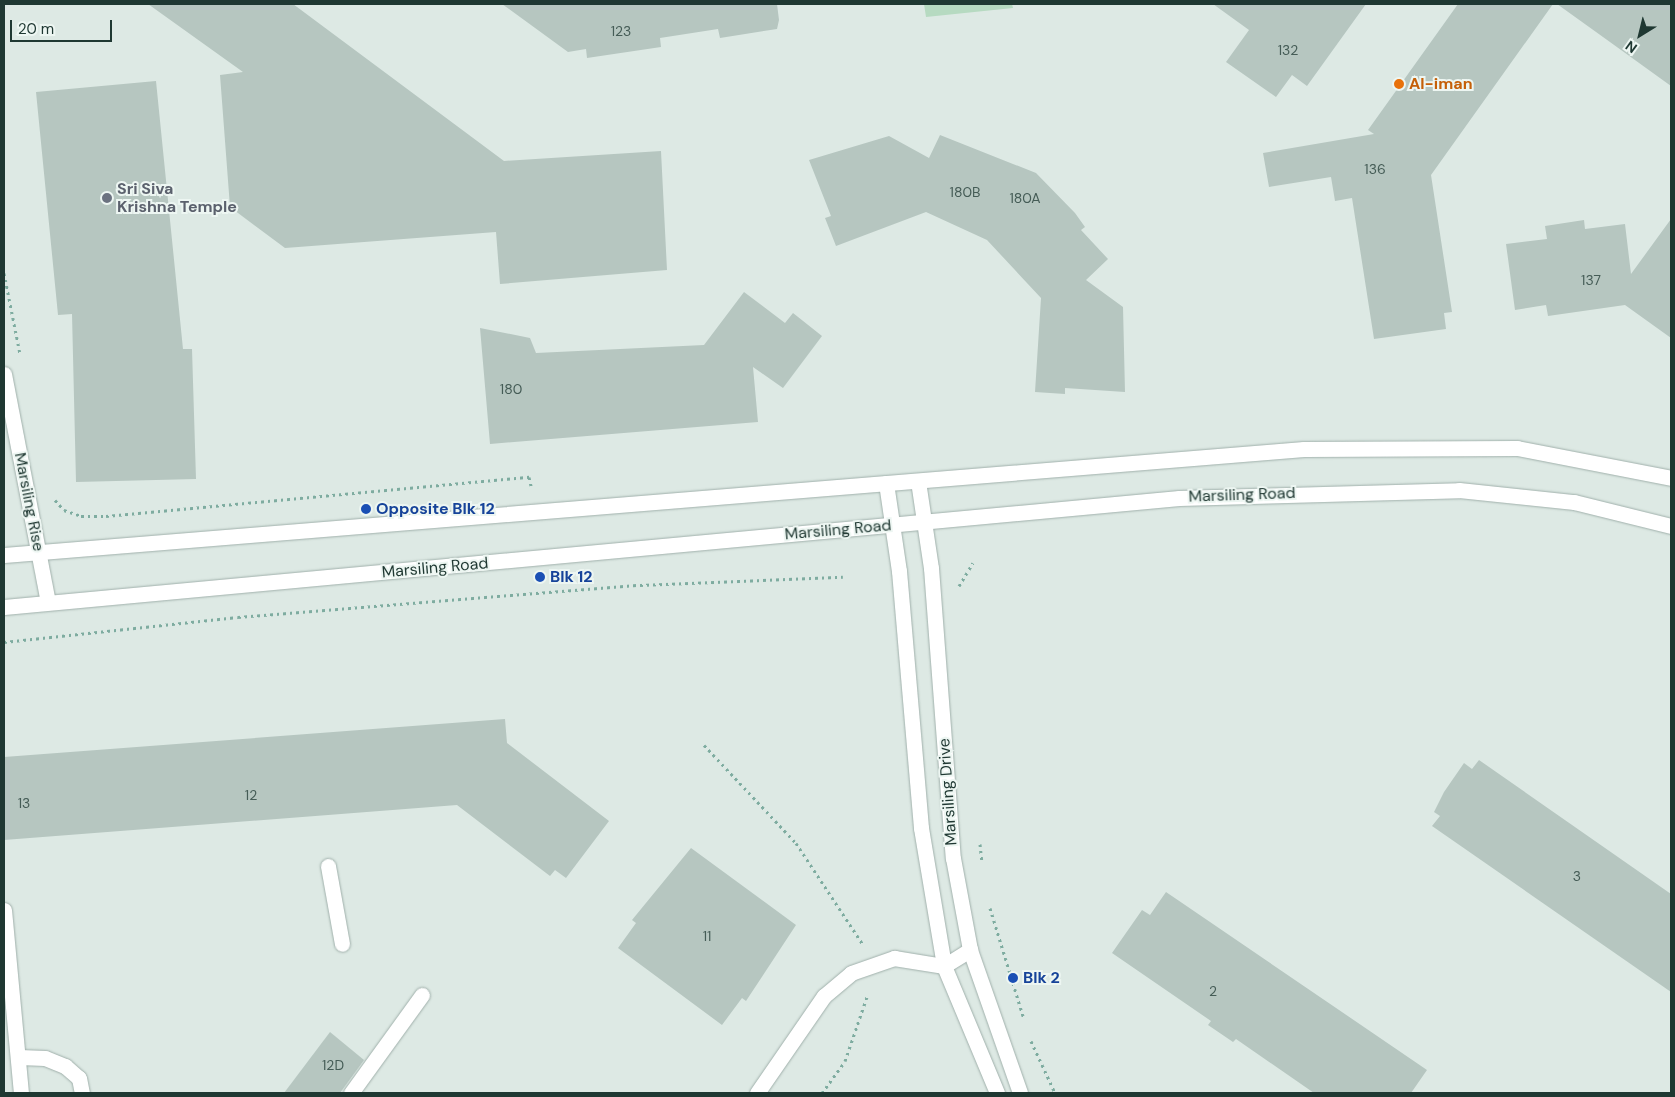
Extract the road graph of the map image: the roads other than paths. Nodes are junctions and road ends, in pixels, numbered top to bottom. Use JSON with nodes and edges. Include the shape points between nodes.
{"nodes":[{"id":1,"x":4,"y":374,"type":"edge"},
{"id":2,"x":1671,"y":478,"type":"edge"},
{"id":3,"x":918,"y":481,"type":"junction"},
{"id":4,"x":886,"y":484,"type":"junction"},
{"id":5,"x":925,"y":523,"type":"junction"},
{"id":6,"x":890,"y":526,"type":"junction"},
{"id":7,"x":1671,"y":526,"type":"edge"},
{"id":8,"x":40,"y":553,"type":"junction"},
{"id":9,"x":4,"y":555,"type":"edge"},
{"id":10,"x":48,"y":602,"type":"junction"},
{"id":11,"x":4,"y":607,"type":"edge"},
{"id":12,"x":328,"y":866,"type":"dead end"},
{"id":13,"x":4,"y":910,"type":"edge"},
{"id":14,"x":342,"y":944,"type":"dead end"},
{"id":15,"x":970,"y":950,"type":"junction"},
{"id":16,"x":944,"y":966,"type":"junction"},
{"id":17,"x":422,"y":995,"type":"dead end"},
{"id":18,"x":18,"y":1057,"type":"junction"},
{"id":19,"x":21,"y":1093,"type":"edge"},
{"id":20,"x":82,"y":1093,"type":"edge"},
{"id":21,"x":351,"y":1093,"type":"edge"},
{"id":22,"x":757,"y":1093,"type":"edge"},
{"id":23,"x":998,"y":1093,"type":"edge"},
{"id":24,"x":1020,"y":1093,"type":"edge"}],
"edges":[{"from":1,"to":8,"type":"street","name":"Marsiling Rise"},
{"from":2,"to":3,"type":"street","via":[[1582,458],[1459,446],[1304,448]]},
{"from":3,"to":4,"type":"street"},
{"from":3,"to":5,"type":"street","name":"Marsiling Drive"},
{"from":4,"to":6,"type":"street","name":"Marsiling Drive"},
{"from":4,"to":8,"type":"street"},
{"from":5,"to":6,"type":"street","name":"Marsiling Road"},
{"from":5,"to":7,"type":"street","name":"Marsiling Road","via":[[1179,498],[1459,490],[1574,502]]},
{"from":5,"to":15,"type":"street","name":"Marsiling Drive","via":[[953,858]]},
{"from":6,"to":10,"type":"street","name":"Marsiling Road"},
{"from":6,"to":16,"type":"street","name":"Marsiling Drive","via":[[899,571],[921,828]]},
{"from":8,"to":9,"type":"street"},
{"from":8,"to":10,"type":"street","name":"Marsiling Rise"},
{"from":10,"to":11,"type":"street","name":"Marsiling Road"},
{"from":12,"to":14,"type":"street"},
{"from":13,"to":18,"type":"street"},
{"from":15,"to":16,"type":"street"},
{"from":15,"to":24,"type":"street","name":"Marsiling Drive"},
{"from":16,"to":22,"type":"street","via":[[894,958],[851,973],[824,996]]},
{"from":16,"to":23,"type":"street","name":"Marsiling Drive"},
{"from":17,"to":21,"type":"street"},
{"from":18,"to":19,"type":"street"},
{"from":18,"to":20,"type":"street","via":[[45,1058],[65,1066],[79,1078]]}]}
